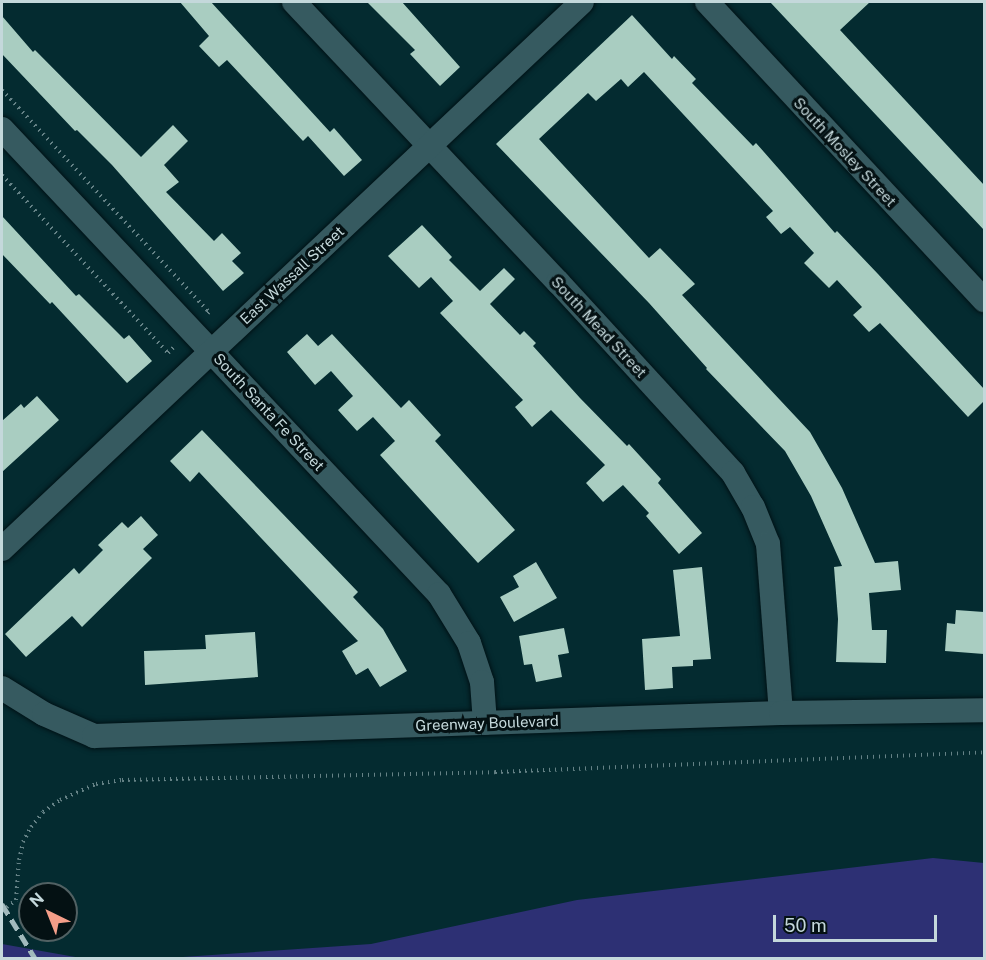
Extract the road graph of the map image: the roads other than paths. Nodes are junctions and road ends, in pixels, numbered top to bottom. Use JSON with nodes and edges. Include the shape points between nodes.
{"nodes":[{"id":1,"x":294,"y":2,"type":"edge"},
{"id":2,"x":582,"y":2,"type":"edge"},
{"id":3,"x":707,"y":2,"type":"edge"},
{"id":4,"x":2,"y":129,"type":"edge"},
{"id":5,"x":429,"y":146,"type":"junction"},
{"id":6,"x":984,"y":300,"type":"edge"},
{"id":7,"x":211,"y":351,"type":"junction"},
{"id":8,"x":2,"y":549,"type":"edge"},
{"id":9,"x":2,"y":688,"type":"edge"},
{"id":10,"x":984,"y":710,"type":"edge"},
{"id":11,"x":781,"y":713,"type":"junction"},
{"id":12,"x":485,"y":723,"type":"junction"}],
"edges":[{"from":1,"to":5,"type":"street","name":"South Mead Street"},
{"from":2,"to":5,"type":"street","name":"East Wassall Street"},
{"from":3,"to":6,"type":"street","name":"South Mosley Street"},
{"from":4,"to":7,"type":"street","name":"South Santa Fe Street"},
{"from":5,"to":7,"type":"street","name":"East Wassall Street"},
{"from":5,"to":11,"type":"street","name":"South Mead Street","via":[[733,473],[768,544]]},
{"from":7,"to":8,"type":"street","name":"East Wassall Street"},
{"from":7,"to":12,"type":"street","name":"South Santa Fe Street","via":[[439,594],[469,643],[482,682]]},
{"from":9,"to":12,"type":"street","name":"Greenway Boulevard","via":[[44,714],[94,736]]},
{"from":10,"to":11,"type":"street","name":"Greenway Boulevard"},
{"from":11,"to":12,"type":"street","name":"Greenway Boulevard"}]}
